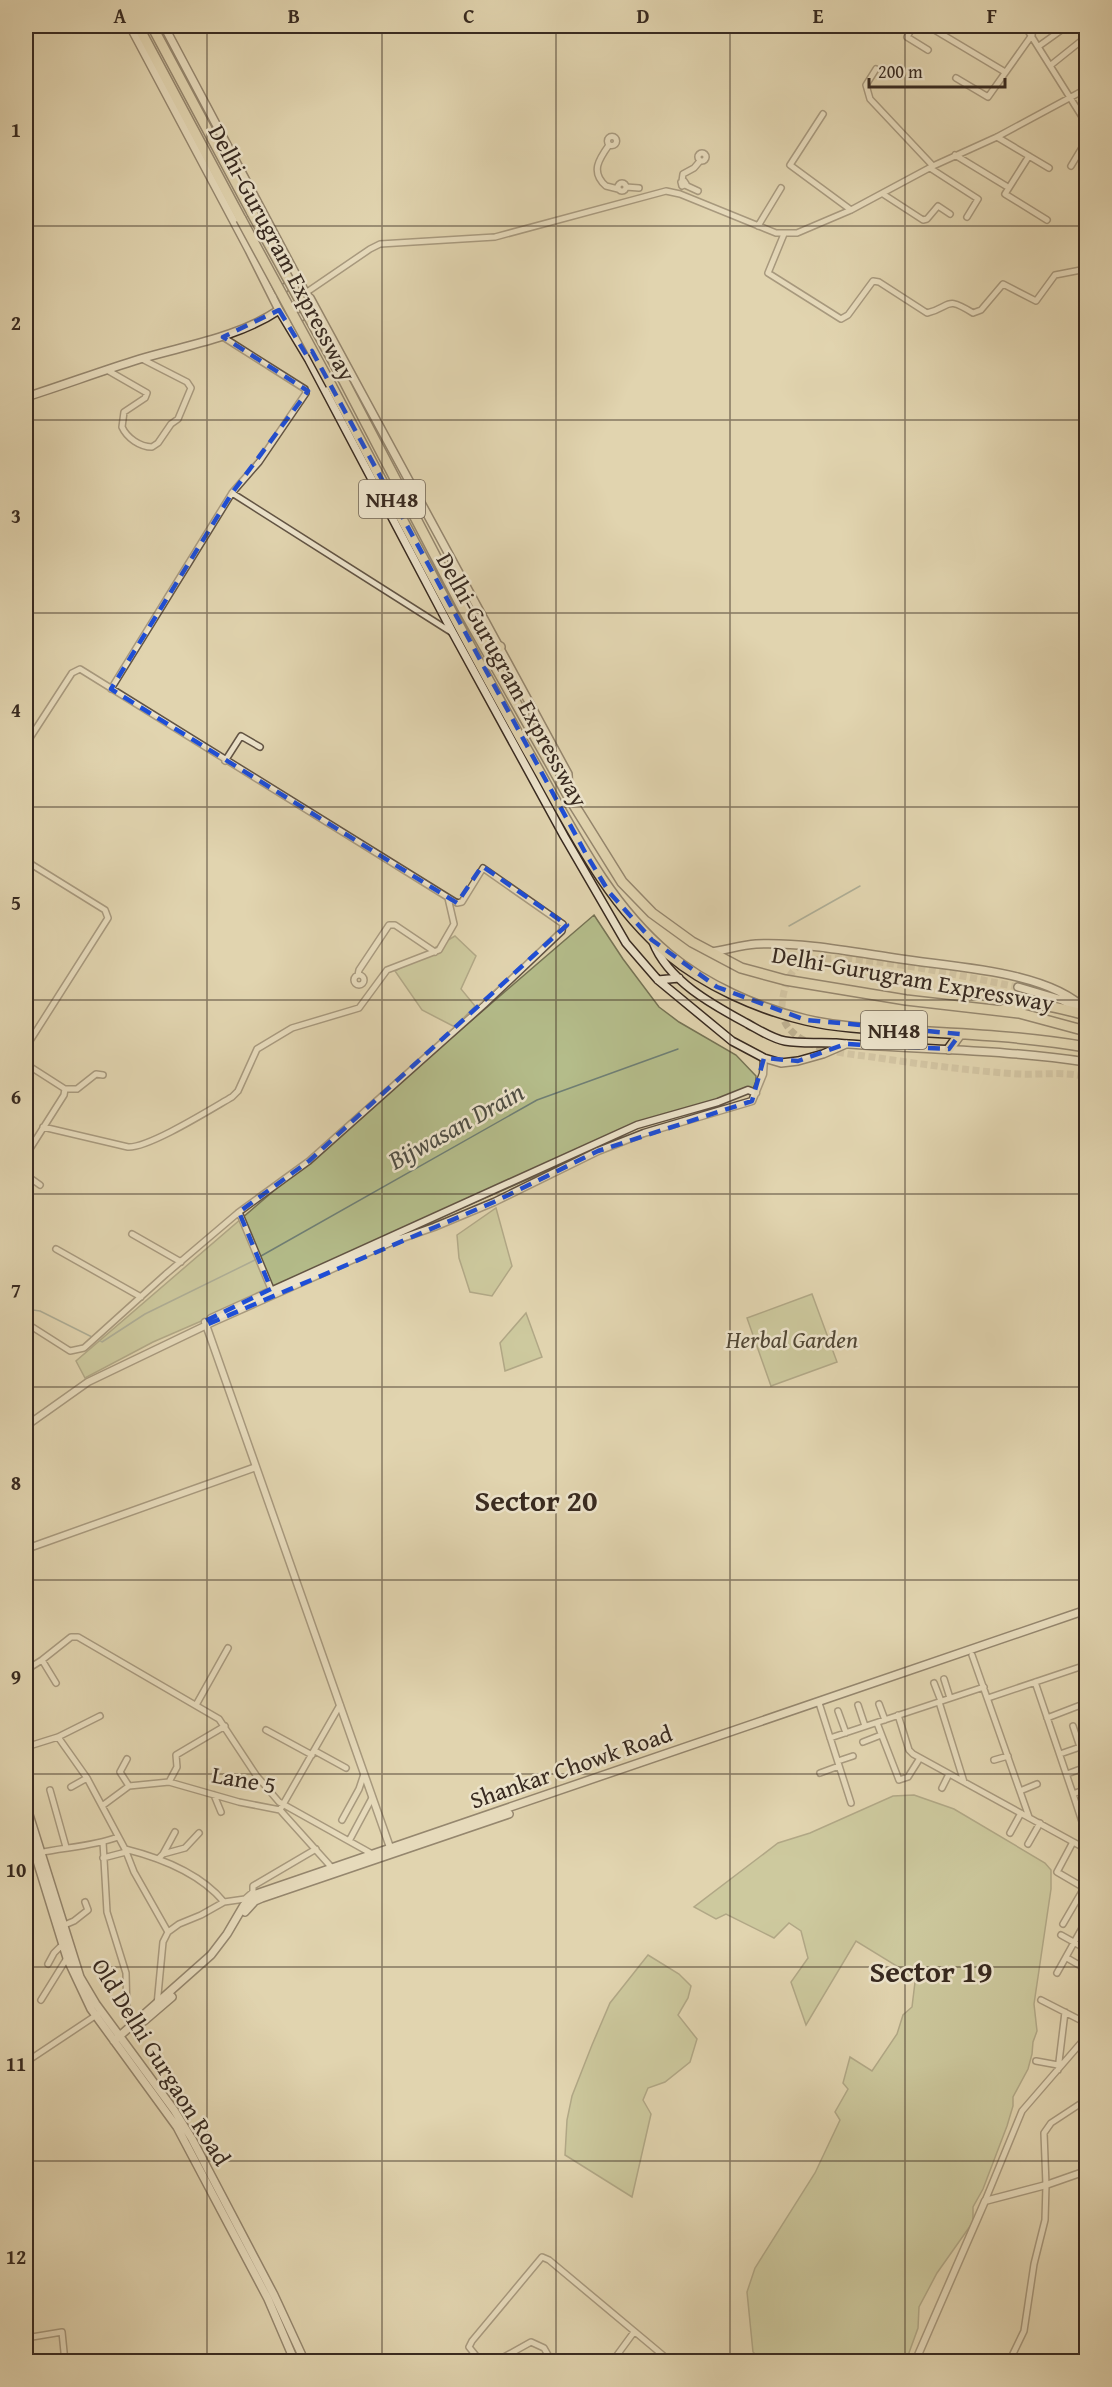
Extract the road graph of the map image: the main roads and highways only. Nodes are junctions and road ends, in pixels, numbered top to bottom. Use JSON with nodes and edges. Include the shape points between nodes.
{"nodes":[{"id":1,"x":129,"y":26,"type":"edge"},
{"id":2,"x":138,"y":26,"type":"edge"},
{"id":3,"x":152,"y":26,"type":"edge"},
{"id":4,"x":164,"y":26,"type":"edge"},
{"id":5,"x":276,"y":237,"type":"junction"},
{"id":6,"x":249,"y":250,"type":"junction"},
{"id":7,"x":306,"y":293,"type":"junction"},
{"id":8,"x":279,"y":310,"type":"junction"},
{"id":9,"x":334,"y":343,"type":"junction"},
{"id":10,"x":309,"y":360,"type":"junction"},
{"id":11,"x":26,"y":397,"type":"edge"},
{"id":12,"x":481,"y":639,"type":"junction"},
{"id":13,"x":500,"y":647,"type":"junction"},
{"id":14,"x":569,"y":797,"type":"junction"},
{"id":15,"x":652,"y":940,"type":"junction"},
{"id":16,"x":711,"y":952,"type":"junction"},
{"id":17,"x":679,"y":978,"type":"junction"},
{"id":18,"x":658,"y":980,"type":"junction"},
{"id":19,"x":1017,"y":987,"type":"tunnel mouth"},
{"id":20,"x":1000,"y":1011,"type":"junction"},
{"id":21,"x":1086,"y":1013,"type":"edge"},
{"id":22,"x":1086,"y":1031,"type":"edge"},
{"id":23,"x":960,"y":1034,"type":"junction"},
{"id":24,"x":846,"y":1044,"type":"junction"},
{"id":25,"x":1086,"y":1047,"type":"edge"},
{"id":26,"x":949,"y":1049,"type":"junction"},
{"id":27,"x":1086,"y":1062,"type":"edge"},
{"id":28,"x":1086,"y":1612,"type":"edge"},
{"id":29,"x":819,"y":1704,"type":"junction"},
{"id":30,"x":26,"y":1805,"type":"edge"},
{"id":31,"x":26,"y":1825,"type":"edge"},
{"id":32,"x":392,"y":1852,"type":"junction"},
{"id":33,"x":37,"y":1853,"type":"junction"},
{"id":34,"x":60,"y":1927,"type":"junction"},
{"id":35,"x":158,"y":2006,"type":"junction"},
{"id":36,"x":98,"y":2014,"type":"junction"},
{"id":37,"x":118,"y":2040,"type":"junction"},
{"id":38,"x":180,"y":2125,"type":"junction"},
{"id":39,"x":295,"y":2361,"type":"edge"},
{"id":40,"x":305,"y":2361,"type":"edge"}],
"edges":[{"from":1,"to":6,"type":"main road"},
{"from":2,"to":15,"type":"highway","name":"Delhi-Gurugram Expressway","number":"NH48","bridge":true,"via":[[460,628],[586,854],[609,892]]},
{"from":3,"to":12,"type":"highway","name":"Delhi-Gurugram Expressway","number":"NH48","bridge":true},
{"from":4,"to":5,"type":"main road"},
{"from":5,"to":6,"type":"main road","via":[[276,246],[267,255]]},
{"from":5,"to":7,"type":"main road"},
{"from":6,"to":8,"type":"main road"},
{"from":7,"to":8,"type":"main road","via":[[292,285],[285,287],[278,297]]},
{"from":7,"to":8,"type":"main road","via":[[309,307],[301,317],[295,319]]},
{"from":7,"to":9,"type":"main road"},
{"from":8,"to":10,"type":"main road"},
{"from":8,"to":11,"type":"main road","via":[[223,337]]},
{"from":9,"to":10,"type":"main road","via":[[315,348]]},
{"from":9,"to":13,"type":"main road"},
{"from":10,"to":18,"type":"main road","via":[[453,633],[606,910],[626,943]]},
{"from":12,"to":13,"type":"highway"},
{"from":12,"to":14,"type":"highway","name":"Delhi-Gurugram Expressway","number":"NH48"},
{"from":13,"to":14,"type":"main road","via":[[568,774]]},
{"from":14,"to":16,"type":"highway","name":"Delhi-Gurugram Expressway","number":"NH48","via":[[622,882],[652,913]]},
{"from":15,"to":17,"type":"main road","via":[[658,954]]},
{"from":15,"to":23,"type":"highway","name":"Delhi-Gurugram Expressway","number":"NH48","via":[[717,987],[806,1020]]},
{"from":16,"to":20,"type":"highway","name":"Delhi-Gurugram Expressway","number":"NH48","via":[[741,968],[785,981]]},
{"from":16,"to":21,"type":"main road","via":[[754,944],[787,945],[848,950],[999,973],[1067,994]]},
{"from":17,"to":18,"type":"main road"},
{"from":17,"to":24,"type":"main road","via":[[736,1018],[784,1041]]},
{"from":18,"to":24,"type":"main road","via":[[727,1036],[764,1058],[781,1063],[798,1061]]},
{"from":19,"to":21,"type":"main road","via":[[1062,1000]]},
{"from":20,"to":21,"type":"highway","via":[[1030,1003]]},
{"from":20,"to":22,"type":"highway","name":"Delhi-Gurugram Expressway","number":"NH48"},
{"from":23,"to":25,"type":"highway","name":"Delhi-Gurugram Expressway","number":"NH48"},
{"from":23,"to":26,"type":"highway"},
{"from":24,"to":26,"type":"main road"},
{"from":26,"to":27,"type":"main road"},
{"from":28,"to":29,"type":"main road","name":"Shankar Chowk Road"},
{"from":28,"to":29,"type":"main road","name":"Shankar Chowk Road","via":[[972,1655]]},
{"from":29,"to":32,"type":"main road","name":"Shankar Chowk Road"},
{"from":30,"to":33,"type":"main road","name":"Old Delhi Gurgaon Road"},
{"from":31,"to":33,"type":"main road","name":"Old Delhi Gurgaon Road"},
{"from":32,"to":35,"type":"main road","name":"Shankar Chowk Road","via":[[255,1901],[214,1958]]},
{"from":32,"to":35,"type":"main road","name":"Shankar Chowk Road","via":[[256,1894],[211,1955]]},
{"from":33,"to":34,"type":"main road","name":"Old Delhi Gurgaon Road"},
{"from":34,"to":36,"type":"main road","name":"Old Delhi Gurgaon Road"},
{"from":34,"to":36,"type":"main road","name":"Old Delhi Gurgaon Road","via":[[68,1958]]},
{"from":35,"to":37,"type":"main road","name":"Shankar Chowk Road"},
{"from":36,"to":37,"type":"main road","name":"Old Delhi Gurgaon Road"},
{"from":37,"to":38,"type":"main road","name":"Old Delhi Gurgaon Road"},
{"from":38,"to":39,"type":"main road","name":"Old Delhi Gurgaon Road"},
{"from":38,"to":40,"type":"main road","name":"Old Delhi Gurgaon Road","via":[[274,2295]]}]}
